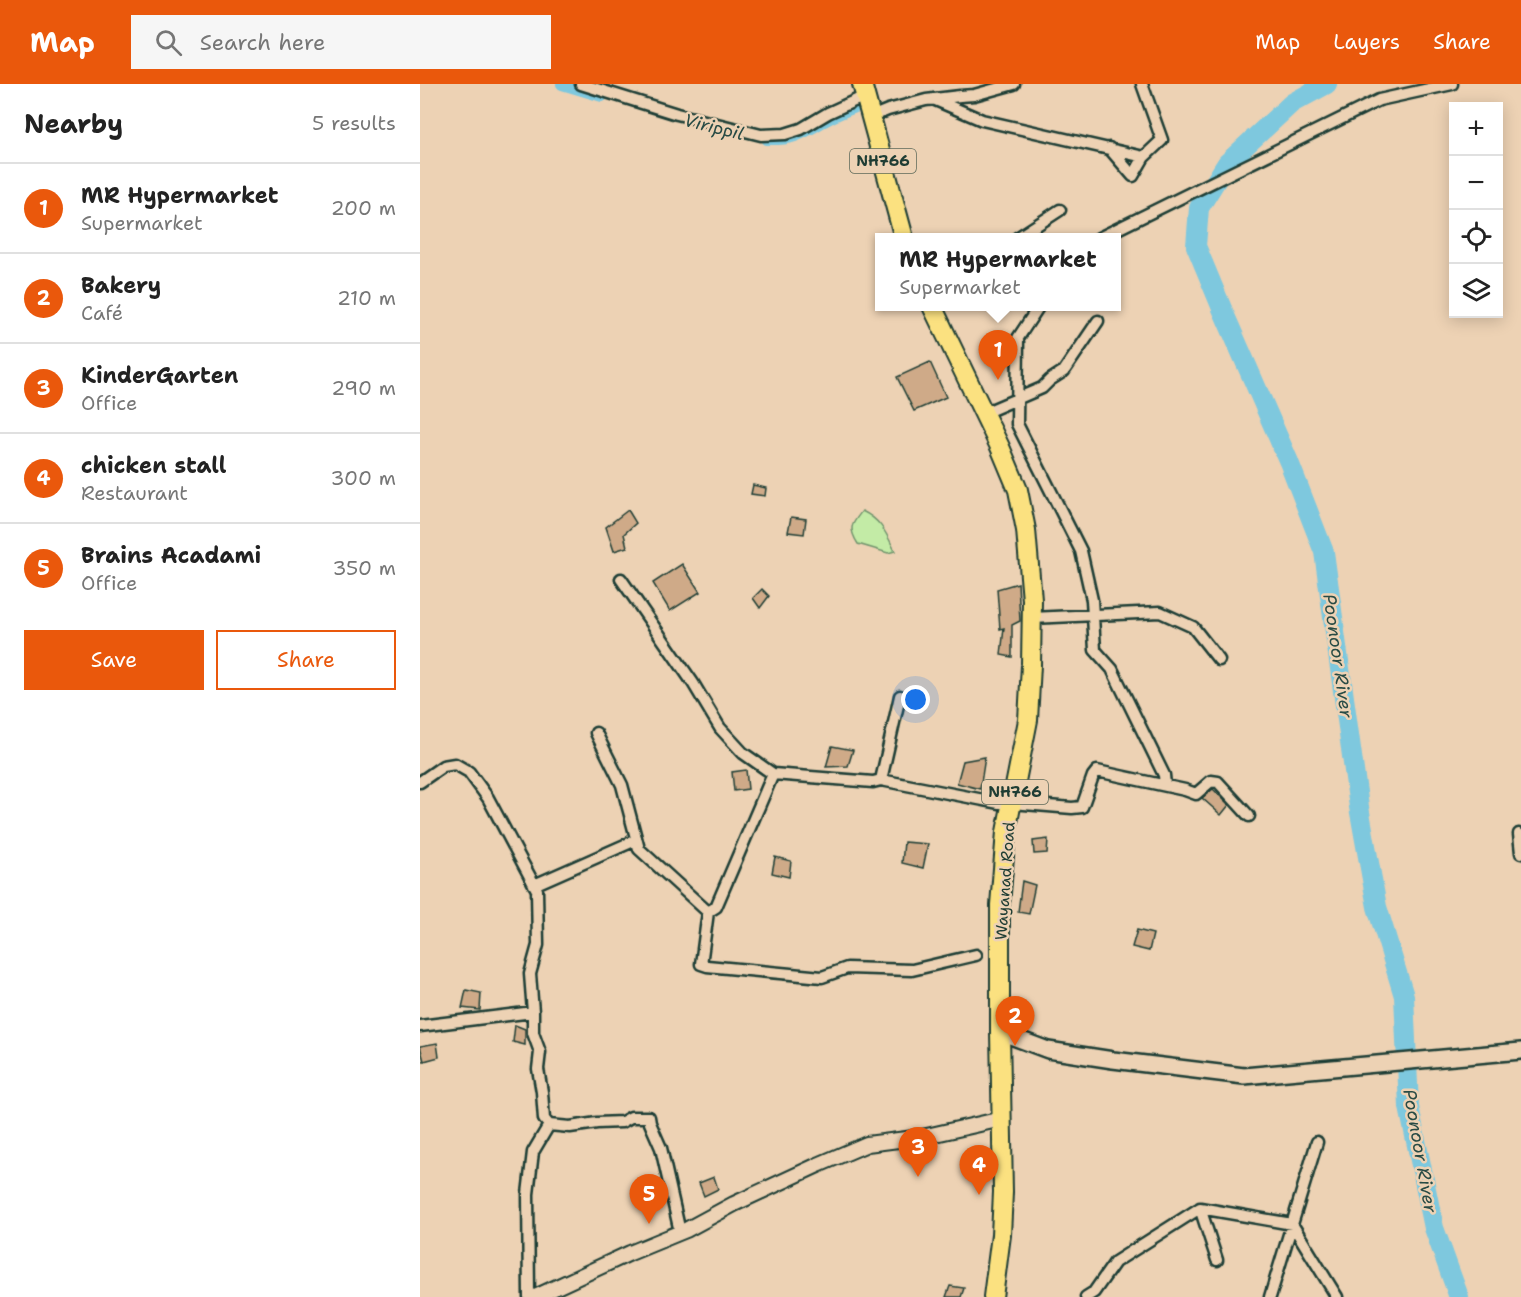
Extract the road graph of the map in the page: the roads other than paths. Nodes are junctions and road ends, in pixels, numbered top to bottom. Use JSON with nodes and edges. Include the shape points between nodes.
{"nodes":[{"id":1,"x":581,"y":84,"type":"edge"},
{"id":2,"x":1014,"y":84,"type":"edge"},
{"id":3,"x":1142,"y":84,"type":"edge"},
{"id":4,"x":1452,"y":84,"type":"edge"},
{"id":5,"x":864,"y":90,"type":"edge"},
{"id":6,"x":933,"y":99,"type":"junction"},
{"id":7,"x":871,"y":117,"type":"junction"},
{"id":8,"x":1109,"y":148,"type":"junction"},
{"id":9,"x":1144,"y":157,"type":"junction"},
{"id":10,"x":1060,"y":210,"type":"dead end"},
{"id":11,"x":903,"y":233,"type":"edge"},
{"id":12,"x":1023,"y":233,"type":"edge"},
{"id":13,"x":1107,"y":233,"type":"edge"},
{"id":14,"x":934,"y":311,"type":"edge"},
{"id":15,"x":1036,"y":311,"type":"edge"},
{"id":16,"x":1098,"y":321,"type":"dead end"},
{"id":17,"x":1017,"y":399,"type":"junction"},
{"id":18,"x":984,"y":413,"type":"junction"},
{"id":19,"x":621,"y":579,"type":"dead end"},
{"id":20,"x":1094,"y":616,"type":"junction"},
{"id":21,"x":1032,"y":618,"type":"junction"},
{"id":22,"x":1219,"y":660,"type":"dead end"},
{"id":23,"x":900,"y":696,"type":"dead end"},
{"id":24,"x":596,"y":733,"type":"dead end"},
{"id":25,"x":773,"y":774,"type":"junction"},
{"id":26,"x":881,"y":780,"type":"junction"},
{"id":27,"x":420,"y":782,"type":"edge"},
{"id":28,"x":1165,"y":786,"type":"junction"},
{"id":29,"x":1012,"y":803,"type":"junction"},
{"id":30,"x":1249,"y":816,"type":"dead end"},
{"id":31,"x":1519,"y":834,"type":"dead end"},
{"id":32,"x":636,"y":840,"type":"junction"},
{"id":33,"x":1521,"y":854,"type":"edge"},
{"id":34,"x":534,"y":885,"type":"junction"},
{"id":35,"x":708,"y":912,"type":"junction"},
{"id":36,"x":976,"y":955,"type":"dead end"},
{"id":37,"x":533,"y":1012,"type":"junction"},
{"id":38,"x":420,"y":1026,"type":"edge"},
{"id":39,"x":1000,"y":1032,"type":"junction"},
{"id":40,"x":1521,"y":1051,"type":"edge"},
{"id":41,"x":1002,"y":1119,"type":"junction"},
{"id":42,"x":549,"y":1125,"type":"junction"},
{"id":43,"x":1317,"y":1142,"type":"dead end"},
{"id":44,"x":1200,"y":1208,"type":"junction"},
{"id":45,"x":1292,"y":1224,"type":"junction"},
{"id":46,"x":680,"y":1232,"type":"junction"},
{"id":47,"x":1217,"y":1260,"type":"dead end"},
{"id":48,"x":529,"y":1297,"type":"edge"},
{"id":49,"x":535,"y":1297,"type":"edge"},
{"id":50,"x":993,"y":1297,"type":"edge"},
{"id":51,"x":1086,"y":1297,"type":"edge"},
{"id":52,"x":1270,"y":1297,"type":"edge"},
{"id":53,"x":1337,"y":1297,"type":"edge"}],
"edges":[{"from":1,"to":5,"type":"street","via":[[761,135],[801,129]]},
{"from":2,"to":6,"type":"street","via":[[974,95]]},
{"from":3,"to":9,"type":"street","via":[[1162,140]]},
{"from":4,"to":13,"type":"street","via":[[1379,100]]},
{"from":5,"to":7,"type":"highway","number":"NH766"},
{"from":6,"to":7,"type":"street"},
{"from":6,"to":8,"type":"street","via":[[982,120]]},
{"from":7,"to":11,"type":"highway","number":"NH766"},
{"from":8,"to":9,"type":"street"},
{"from":8,"to":9,"type":"street","via":[[1133,176]]},
{"from":10,"to":12,"type":"street"},
{"from":14,"to":18,"type":"highway","name":"Wayanad Road","number":"NH766"},
{"from":15,"to":17,"type":"street","via":[[1018,338]]},
{"from":16,"to":17,"type":"street","via":[[1064,370],[1042,388]]},
{"from":17,"to":18,"type":"street"},
{"from":17,"to":20,"type":"street","via":[[1017,424],[1081,551]]},
{"from":18,"to":21,"type":"highway","name":"Wayanad Road","number":"NH766","via":[[1018,490],[1026,530]]},
{"from":19,"to":25,"type":"street","via":[[720,728],[743,753]]},
{"from":20,"to":21,"type":"street"},
{"from":20,"to":22,"type":"street","via":[[1160,612],[1193,627]]},
{"from":20,"to":28,"type":"street","via":[[1095,650],[1112,669],[1164,775]]},
{"from":21,"to":29,"type":"highway","name":"Wayanad Road","number":"NH766","via":[[1028,720]]},
{"from":23,"to":26,"type":"street"},
{"from":24,"to":32,"type":"street","via":[[622,784]]},
{"from":25,"to":26,"type":"street"},
{"from":25,"to":35,"type":"street","via":[[716,908]]},
{"from":26,"to":29,"type":"street"},
{"from":27,"to":34,"type":"street","via":[[443,766],[455,764],[469,772],[488,798]]},
{"from":28,"to":29,"type":"street","via":[[1097,771],[1082,807]]},
{"from":28,"to":30,"type":"street","via":[[1196,794],[1211,781],[1218,782]]},
{"from":29,"to":39,"type":"highway","name":"Wayanad Road","number":"NH766","via":[[1000,905]]},
{"from":31,"to":33,"type":"street"},
{"from":32,"to":34,"type":"street"},
{"from":32,"to":35,"type":"street","via":[[639,849]]},
{"from":34,"to":37,"type":"street","via":[[538,945],[530,974]]},
{"from":35,"to":36,"type":"street","via":[[701,964],[707,966],[822,977],[848,968],[912,970]]},
{"from":37,"to":38,"type":"street"},
{"from":37,"to":42,"type":"street","via":[[544,1119]]},
{"from":39,"to":40,"type":"main road","via":[[1048,1050],[1245,1076]]},
{"from":39,"to":41,"type":"highway","name":"Wayanad Road","number":"NH766"},
{"from":41,"to":46,"type":"street","via":[[922,1137],[867,1144]]},
{"from":41,"to":50,"type":"highway","name":"Wayanad Road","number":"NH766","via":[[1001,1235]]},
{"from":42,"to":46,"type":"street","via":[[570,1127],[650,1117]]},
{"from":42,"to":48,"type":"street","via":[[533,1152],[528,1194]]},
{"from":43,"to":45,"type":"street"},
{"from":44,"to":45,"type":"street"},
{"from":44,"to":47,"type":"street"},
{"from":44,"to":51,"type":"street","via":[[1115,1262]]},
{"from":45,"to":52,"type":"street"},
{"from":45,"to":53,"type":"street"},
{"from":46,"to":49,"type":"street"}]}
